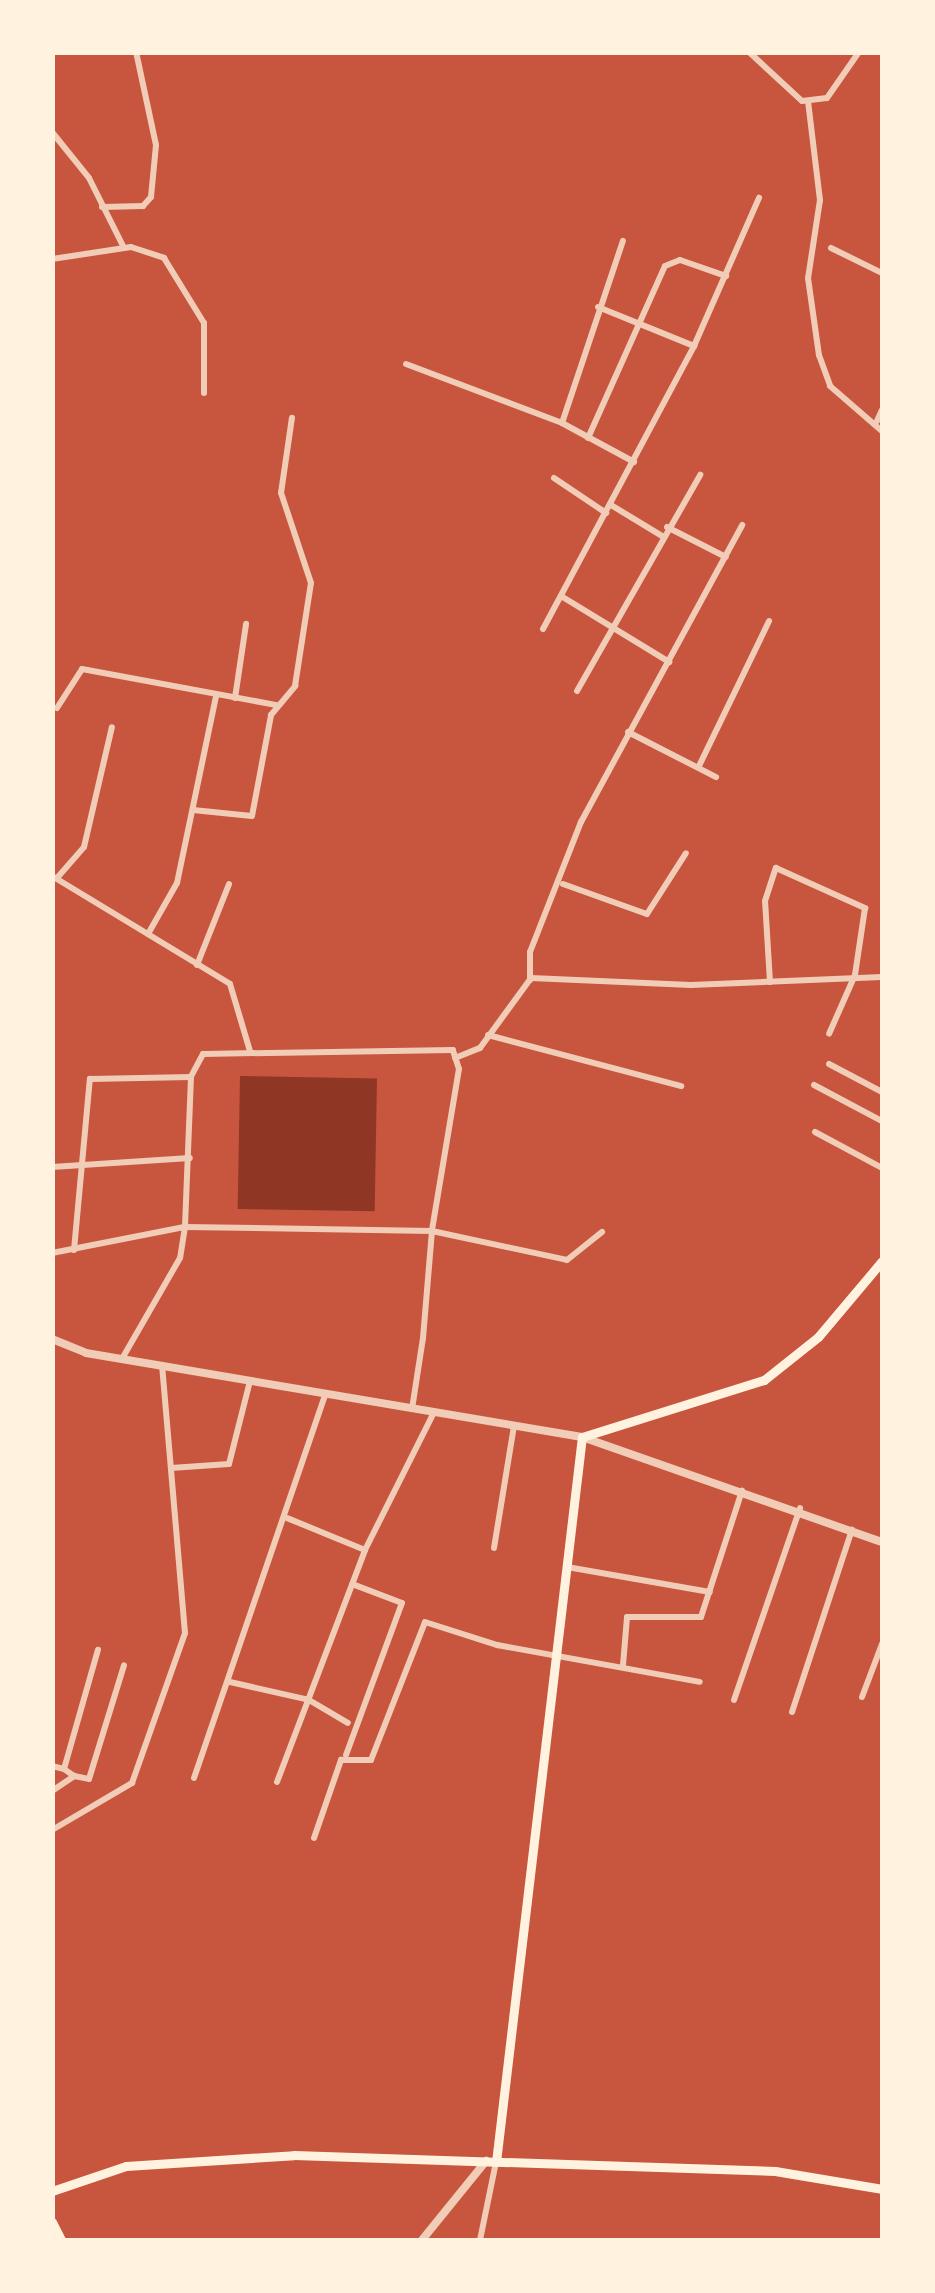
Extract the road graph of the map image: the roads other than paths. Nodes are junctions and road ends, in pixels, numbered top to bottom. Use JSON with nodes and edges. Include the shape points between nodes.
{"nodes":[{"id":1,"x":136,"y":52,"type":"edge"},
{"id":2,"x":749,"y":52,"type":"edge"},
{"id":3,"x":860,"y":52,"type":"edge"},
{"id":4,"x":808,"y":101,"type":"junction"},
{"id":5,"x":52,"y":132,"type":"edge"},
{"id":6,"x":759,"y":198,"type":"dead end"},
{"id":7,"x":102,"y":207,"type":"junction"},
{"id":8,"x":623,"y":241,"type":"dead end"},
{"id":9,"x":124,"y":248,"type":"junction"},
{"id":10,"x":831,"y":248,"type":"dead end"},
{"id":11,"x":52,"y":259,"type":"edge"},
{"id":12,"x":882,"y":272,"type":"edge"},
{"id":13,"x":726,"y":276,"type":"junction"},
{"id":14,"x":598,"y":307,"type":"junction"},
{"id":15,"x":646,"y":323,"type":"junction"},
{"id":16,"x":694,"y":346,"type":"junction"},
{"id":17,"x":406,"y":364,"type":"dead end"},
{"id":18,"x":204,"y":392,"type":"dead end"},
{"id":19,"x":882,"y":410,"type":"edge"},
{"id":20,"x":292,"y":418,"type":"dead end"},
{"id":21,"x":876,"y":422,"type":"junction"},
{"id":22,"x":562,"y":423,"type":"junction"},
{"id":23,"x":882,"y":431,"type":"edge"},
{"id":24,"x":588,"y":438,"type":"junction"},
{"id":25,"x":634,"y":462,"type":"junction"},
{"id":26,"x":700,"y":475,"type":"dead end"},
{"id":27,"x":554,"y":478,"type":"dead end"},
{"id":28,"x":608,"y":509,"type":"junction"},
{"id":29,"x":742,"y":525,"type":"dead end"},
{"id":30,"x":667,"y":528,"type":"junction"},
{"id":31,"x":662,"y":536,"type":"junction"},
{"id":32,"x":726,"y":557,"type":"junction"},
{"id":33,"x":561,"y":596,"type":"junction"},
{"id":34,"x":768,"y":621,"type":"dead end"},
{"id":35,"x":246,"y":624,"type":"dead end"},
{"id":36,"x":542,"y":629,"type":"dead end"},
{"id":37,"x":613,"y":629,"type":"junction"},
{"id":38,"x":670,"y":662,"type":"junction"},
{"id":39,"x":577,"y":691,"type":"dead end"},
{"id":40,"x":216,"y":696,"type":"junction"},
{"id":41,"x":235,"y":698,"type":"junction"},
{"id":42,"x":278,"y":706,"type":"junction"},
{"id":43,"x":57,"y":708,"type":"dead end"},
{"id":44,"x":112,"y":727,"type":"dead end"},
{"id":45,"x":628,"y":732,"type":"junction"},
{"id":46,"x":699,"y":766,"type":"junction"},
{"id":47,"x":716,"y":776,"type":"dead end"},
{"id":48,"x":193,"y":810,"type":"junction"},
{"id":49,"x":686,"y":852,"type":"dead end"},
{"id":50,"x":55,"y":877,"type":"edge"},
{"id":51,"x":229,"y":884,"type":"dead end"},
{"id":52,"x":563,"y":884,"type":"junction"},
{"id":53,"x":148,"y":934,"type":"junction"},
{"id":54,"x":197,"y":965,"type":"junction"},
{"id":55,"x":855,"y":975,"type":"junction"},
{"id":56,"x":882,"y":977,"type":"edge"},
{"id":57,"x":530,"y":980,"type":"junction"},
{"id":58,"x":770,"y":982,"type":"junction"},
{"id":59,"x":829,"y":1034,"type":"dead end"},
{"id":60,"x":488,"y":1035,"type":"junction"},
{"id":61,"x":250,"y":1051,"type":"junction"},
{"id":62,"x":456,"y":1058,"type":"junction"},
{"id":63,"x":828,"y":1064,"type":"dead end"},
{"id":64,"x":191,"y":1077,"type":"junction"},
{"id":65,"x":814,"y":1085,"type":"dead end"},
{"id":66,"x":680,"y":1086,"type":"dead end"},
{"id":67,"x":882,"y":1092,"type":"edge"},
{"id":68,"x":882,"y":1121,"type":"edge"},
{"id":69,"x":815,"y":1132,"type":"dead end"},
{"id":70,"x":190,"y":1158,"type":"junction"},
{"id":71,"x":83,"y":1161,"type":"junction"},
{"id":72,"x":52,"y":1167,"type":"edge"},
{"id":73,"x":882,"y":1168,"type":"edge"},
{"id":74,"x":185,"y":1227,"type":"junction"},
{"id":75,"x":432,"y":1232,"type":"junction"},
{"id":76,"x":602,"y":1232,"type":"dead end"},
{"id":77,"x":74,"y":1250,"type":"junction"},
{"id":78,"x":52,"y":1253,"type":"edge"},
{"id":79,"x":882,"y":1261,"type":"edge"},
{"id":80,"x":52,"y":1339,"type":"edge"},
{"id":81,"x":122,"y":1359,"type":"junction"},
{"id":82,"x":162,"y":1365,"type":"junction"},
{"id":83,"x":250,"y":1381,"type":"junction"},
{"id":84,"x":325,"y":1395,"type":"junction"},
{"id":85,"x":412,"y":1410,"type":"junction"},
{"id":86,"x":433,"y":1414,"type":"junction"},
{"id":87,"x":514,"y":1426,"type":"junction"},
{"id":88,"x":582,"y":1437,"type":"junction"},
{"id":89,"x":171,"y":1468,"type":"junction"},
{"id":90,"x":742,"y":1489,"type":"junction"},
{"id":91,"x":800,"y":1508,"type":"junction"},
{"id":92,"x":286,"y":1518,"type":"junction"},
{"id":93,"x":853,"y":1529,"type":"junction"},
{"id":94,"x":882,"y":1542,"type":"edge"},
{"id":95,"x":494,"y":1548,"type":"dead end"},
{"id":96,"x":365,"y":1550,"type":"junction"},
{"id":97,"x":567,"y":1567,"type":"junction"},
{"id":98,"x":352,"y":1584,"type":"junction"},
{"id":99,"x":710,"y":1592,"type":"junction"},
{"id":100,"x":882,"y":1644,"type":"edge"},
{"id":101,"x":98,"y":1650,"type":"dead end"},
{"id":102,"x":557,"y":1653,"type":"junction"},
{"id":103,"x":124,"y":1664,"type":"dead end"},
{"id":104,"x":622,"y":1666,"type":"junction"},
{"id":105,"x":230,"y":1682,"type":"junction"},
{"id":106,"x":700,"y":1682,"type":"dead end"},
{"id":107,"x":862,"y":1697,"type":"dead end"},
{"id":108,"x":309,"y":1700,"type":"junction"},
{"id":109,"x":734,"y":1700,"type":"dead end"},
{"id":110,"x":792,"y":1712,"type":"dead end"},
{"id":111,"x":348,"y":1724,"type":"dead end"},
{"id":112,"x":346,"y":1755,"type":"junction"},
{"id":113,"x":52,"y":1766,"type":"edge"},
{"id":114,"x":64,"y":1770,"type":"junction"},
{"id":115,"x":76,"y":1776,"type":"junction"},
{"id":116,"x":194,"y":1778,"type":"dead end"},
{"id":117,"x":277,"y":1782,"type":"dead end"},
{"id":118,"x":52,"y":1791,"type":"edge"},
{"id":119,"x":52,"y":1830,"type":"edge"},
{"id":120,"x":314,"y":1838,"type":"dead end"},
{"id":121,"x":491,"y":2162,"type":"junction"},
{"id":122,"x":882,"y":2189,"type":"edge"},
{"id":123,"x":52,"y":2191,"type":"edge"},
{"id":124,"x":52,"y":2222,"type":"edge"},
{"id":125,"x":61,"y":2240,"type":"edge"},
{"id":126,"x":422,"y":2240,"type":"edge"},
{"id":127,"x":480,"y":2240,"type":"edge"}],
"edges":[{"from":1,"to":7,"type":"street","via":[[156,146],[151,197],[143,206]]},
{"from":2,"to":4,"type":"street","via":[[794,100]]},
{"from":3,"to":4,"type":"street","via":[[832,94]]},
{"from":4,"to":21,"type":"street","via":[[820,200],[808,278],[819,355],[830,386]]},
{"from":5,"to":7,"type":"street"},
{"from":6,"to":13,"type":"street"},
{"from":7,"to":9,"type":"street"},
{"from":8,"to":14,"type":"street"},
{"from":9,"to":11,"type":"street"},
{"from":9,"to":18,"type":"street","via":[[164,258],[204,324]]},
{"from":10,"to":12,"type":"street"},
{"from":13,"to":15,"type":"street","via":[[668,262]]},
{"from":13,"to":16,"type":"street"},
{"from":14,"to":15,"type":"street"},
{"from":14,"to":22,"type":"street"},
{"from":15,"to":16,"type":"street"},
{"from":15,"to":24,"type":"street"},
{"from":16,"to":25,"type":"street"},
{"from":17,"to":22,"type":"street"},
{"from":19,"to":21,"type":"street"},
{"from":20,"to":42,"type":"street","via":[[281,492],[311,583],[295,686]]},
{"from":21,"to":23,"type":"street"},
{"from":22,"to":24,"type":"street"},
{"from":24,"to":25,"type":"street"},
{"from":25,"to":28,"type":"street"},
{"from":26,"to":30,"type":"street"},
{"from":27,"to":28,"type":"street"},
{"from":28,"to":31,"type":"street"},
{"from":28,"to":33,"type":"street"},
{"from":29,"to":32,"type":"street"},
{"from":30,"to":31,"type":"street"},
{"from":30,"to":32,"type":"street"},
{"from":31,"to":37,"type":"street"},
{"from":32,"to":38,"type":"street"},
{"from":33,"to":36,"type":"street"},
{"from":33,"to":37,"type":"street"},
{"from":34,"to":46,"type":"street"},
{"from":35,"to":41,"type":"street"},
{"from":37,"to":38,"type":"street"},
{"from":37,"to":39,"type":"street"},
{"from":38,"to":45,"type":"street"},
{"from":40,"to":41,"type":"street"},
{"from":40,"to":43,"type":"street","via":[[82,669]]},
{"from":40,"to":48,"type":"street"},
{"from":41,"to":42,"type":"street"},
{"from":42,"to":48,"type":"street","via":[[252,816]]},
{"from":44,"to":50,"type":"street","via":[[84,847]]},
{"from":45,"to":46,"type":"street"},
{"from":45,"to":52,"type":"street","via":[[582,822]]},
{"from":46,"to":47,"type":"street"},
{"from":48,"to":53,"type":"street","via":[[174,892]]},
{"from":49,"to":52,"type":"street","via":[[651,912],[622,911]]},
{"from":50,"to":53,"type":"street"},
{"from":51,"to":54,"type":"street"},
{"from":52,"to":57,"type":"street","via":[[530,952]]},
{"from":53,"to":54,"type":"street"},
{"from":54,"to":61,"type":"street","via":[[238,996]]},
{"from":55,"to":56,"type":"street"},
{"from":55,"to":58,"type":"street"},
{"from":55,"to":58,"type":"street","via":[[865,908],[780,867],[765,901]]},
{"from":55,"to":59,"type":"street"},
{"from":57,"to":58,"type":"street"},
{"from":57,"to":60,"type":"street"},
{"from":60,"to":62,"type":"street"},
{"from":60,"to":66,"type":"street"},
{"from":61,"to":62,"type":"street","via":[[404,1046],[453,1050]]},
{"from":61,"to":64,"type":"street","via":[[203,1054]]},
{"from":62,"to":75,"type":"street"},
{"from":63,"to":67,"type":"street"},
{"from":64,"to":70,"type":"street"},
{"from":64,"to":71,"type":"street","via":[[90,1079]]},
{"from":65,"to":68,"type":"street"},
{"from":69,"to":73,"type":"street"},
{"from":70,"to":71,"type":"street"},
{"from":70,"to":74,"type":"street"},
{"from":71,"to":72,"type":"street"},
{"from":71,"to":77,"type":"street"},
{"from":74,"to":75,"type":"street"},
{"from":74,"to":77,"type":"street"},
{"from":74,"to":81,"type":"street","via":[[172,1274]]},
{"from":75,"to":76,"type":"street","via":[[567,1260]]},
{"from":75,"to":85,"type":"street"},
{"from":77,"to":78,"type":"street"},
{"from":79,"to":88,"type":"main road","via":[[818,1337],[764,1380]]},
{"from":80,"to":81,"type":"street"},
{"from":81,"to":82,"type":"street"},
{"from":82,"to":83,"type":"street"},
{"from":82,"to":89,"type":"street"},
{"from":83,"to":84,"type":"street"},
{"from":83,"to":89,"type":"street","via":[[228,1464]]},
{"from":84,"to":85,"type":"street"},
{"from":84,"to":92,"type":"street"},
{"from":85,"to":86,"type":"street"},
{"from":86,"to":87,"type":"street"},
{"from":86,"to":96,"type":"street"},
{"from":87,"to":88,"type":"street"},
{"from":87,"to":95,"type":"street"},
{"from":88,"to":90,"type":"street"},
{"from":88,"to":97,"type":"main road"},
{"from":89,"to":119,"type":"street","via":[[189,1608],[166,1692],[132,1783]]},
{"from":90,"to":91,"type":"street"},
{"from":90,"to":99,"type":"street"},
{"from":91,"to":93,"type":"street"},
{"from":91,"to":109,"type":"street"},
{"from":92,"to":96,"type":"street"},
{"from":92,"to":105,"type":"street"},
{"from":93,"to":94,"type":"street"},
{"from":93,"to":110,"type":"street"},
{"from":96,"to":98,"type":"street"},
{"from":97,"to":99,"type":"street"},
{"from":97,"to":102,"type":"main road"},
{"from":98,"to":108,"type":"street"},
{"from":98,"to":112,"type":"street","via":[[402,1603]]},
{"from":99,"to":104,"type":"street","via":[[694,1621],[627,1618]]},
{"from":100,"to":107,"type":"street"},
{"from":101,"to":114,"type":"street"},
{"from":102,"to":104,"type":"street"},
{"from":102,"to":112,"type":"street","via":[[425,1622],[371,1760]]},
{"from":102,"to":121,"type":"main road"},
{"from":103,"to":115,"type":"street","via":[[89,1779]]},
{"from":104,"to":106,"type":"street"},
{"from":105,"to":108,"type":"street"},
{"from":105,"to":116,"type":"street"},
{"from":108,"to":111,"type":"street"},
{"from":108,"to":117,"type":"street"},
{"from":112,"to":120,"type":"street"},
{"from":113,"to":114,"type":"street"},
{"from":114,"to":115,"type":"street"},
{"from":115,"to":118,"type":"street"},
{"from":121,"to":122,"type":"main road","via":[[775,2171]]},
{"from":121,"to":123,"type":"main road","via":[[166,2160]]},
{"from":121,"to":126,"type":"street"},
{"from":121,"to":127,"type":"street"},
{"from":124,"to":125,"type":"main road"}]}
